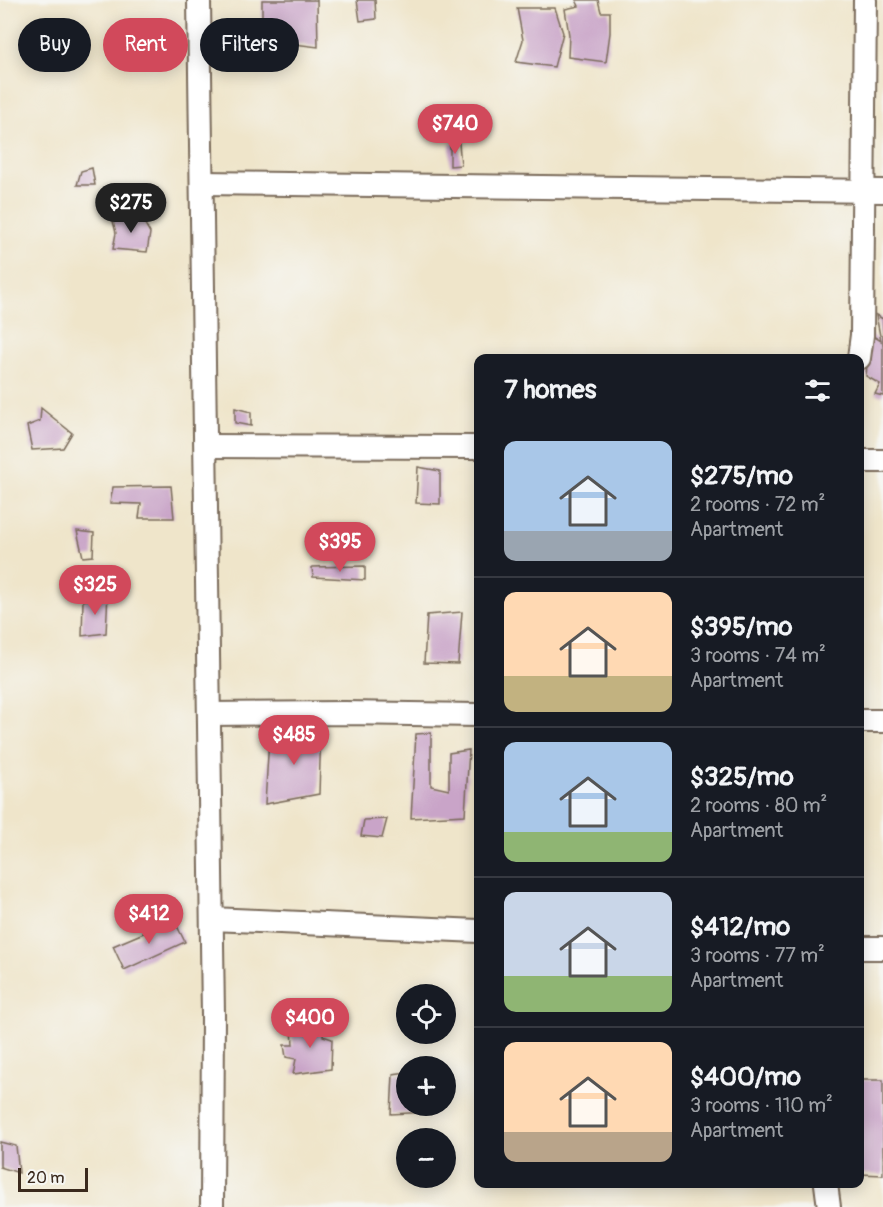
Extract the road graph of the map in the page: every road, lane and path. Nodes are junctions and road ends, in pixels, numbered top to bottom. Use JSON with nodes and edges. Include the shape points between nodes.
{"nodes":[{"id":1,"x":199,"y":0,"type":"edge"},
{"id":2,"x":865,"y":0,"type":"edge"},
{"id":3,"x":202,"y":183,"type":"junction"},
{"id":4,"x":873,"y":191,"type":"edge"},
{"id":5,"x":859,"y":354,"type":"edge"},
{"id":6,"x":206,"y":446,"type":"junction"},
{"id":7,"x":474,"y":447,"type":"edge"},
{"id":8,"x":864,"y":461,"type":"edge"},
{"id":9,"x":883,"y":461,"type":"edge"},
{"id":10,"x":209,"y":714,"type":"junction"},
{"id":11,"x":474,"y":715,"type":"edge"},
{"id":12,"x":864,"y":721,"type":"edge"},
{"id":13,"x":883,"y":721,"type":"edge"},
{"id":14,"x":212,"y":919,"type":"junction"},
{"id":15,"x":474,"y":931,"type":"edge"},
{"id":16,"x":864,"y":948,"type":"edge"},
{"id":17,"x":883,"y":948,"type":"edge"},
{"id":18,"x":827,"y":1188,"type":"edge"},
{"id":19,"x":213,"y":1207,"type":"edge"},
{"id":20,"x":829,"y":1207,"type":"edge"}],
"edges":[{"from":1,"to":3,"type":"street"},
{"from":2,"to":4,"type":"street"},
{"from":3,"to":4,"type":"street"},
{"from":3,"to":6,"type":"street"},
{"from":4,"to":5,"type":"street"},
{"from":6,"to":7,"type":"street"},
{"from":6,"to":10,"type":"street"},
{"from":8,"to":9,"type":"street"},
{"from":10,"to":11,"type":"street"},
{"from":10,"to":14,"type":"street"},
{"from":12,"to":13,"type":"street"},
{"from":14,"to":15,"type":"street"},
{"from":14,"to":19,"type":"street"},
{"from":16,"to":17,"type":"street"},
{"from":18,"to":20,"type":"street"}]}
